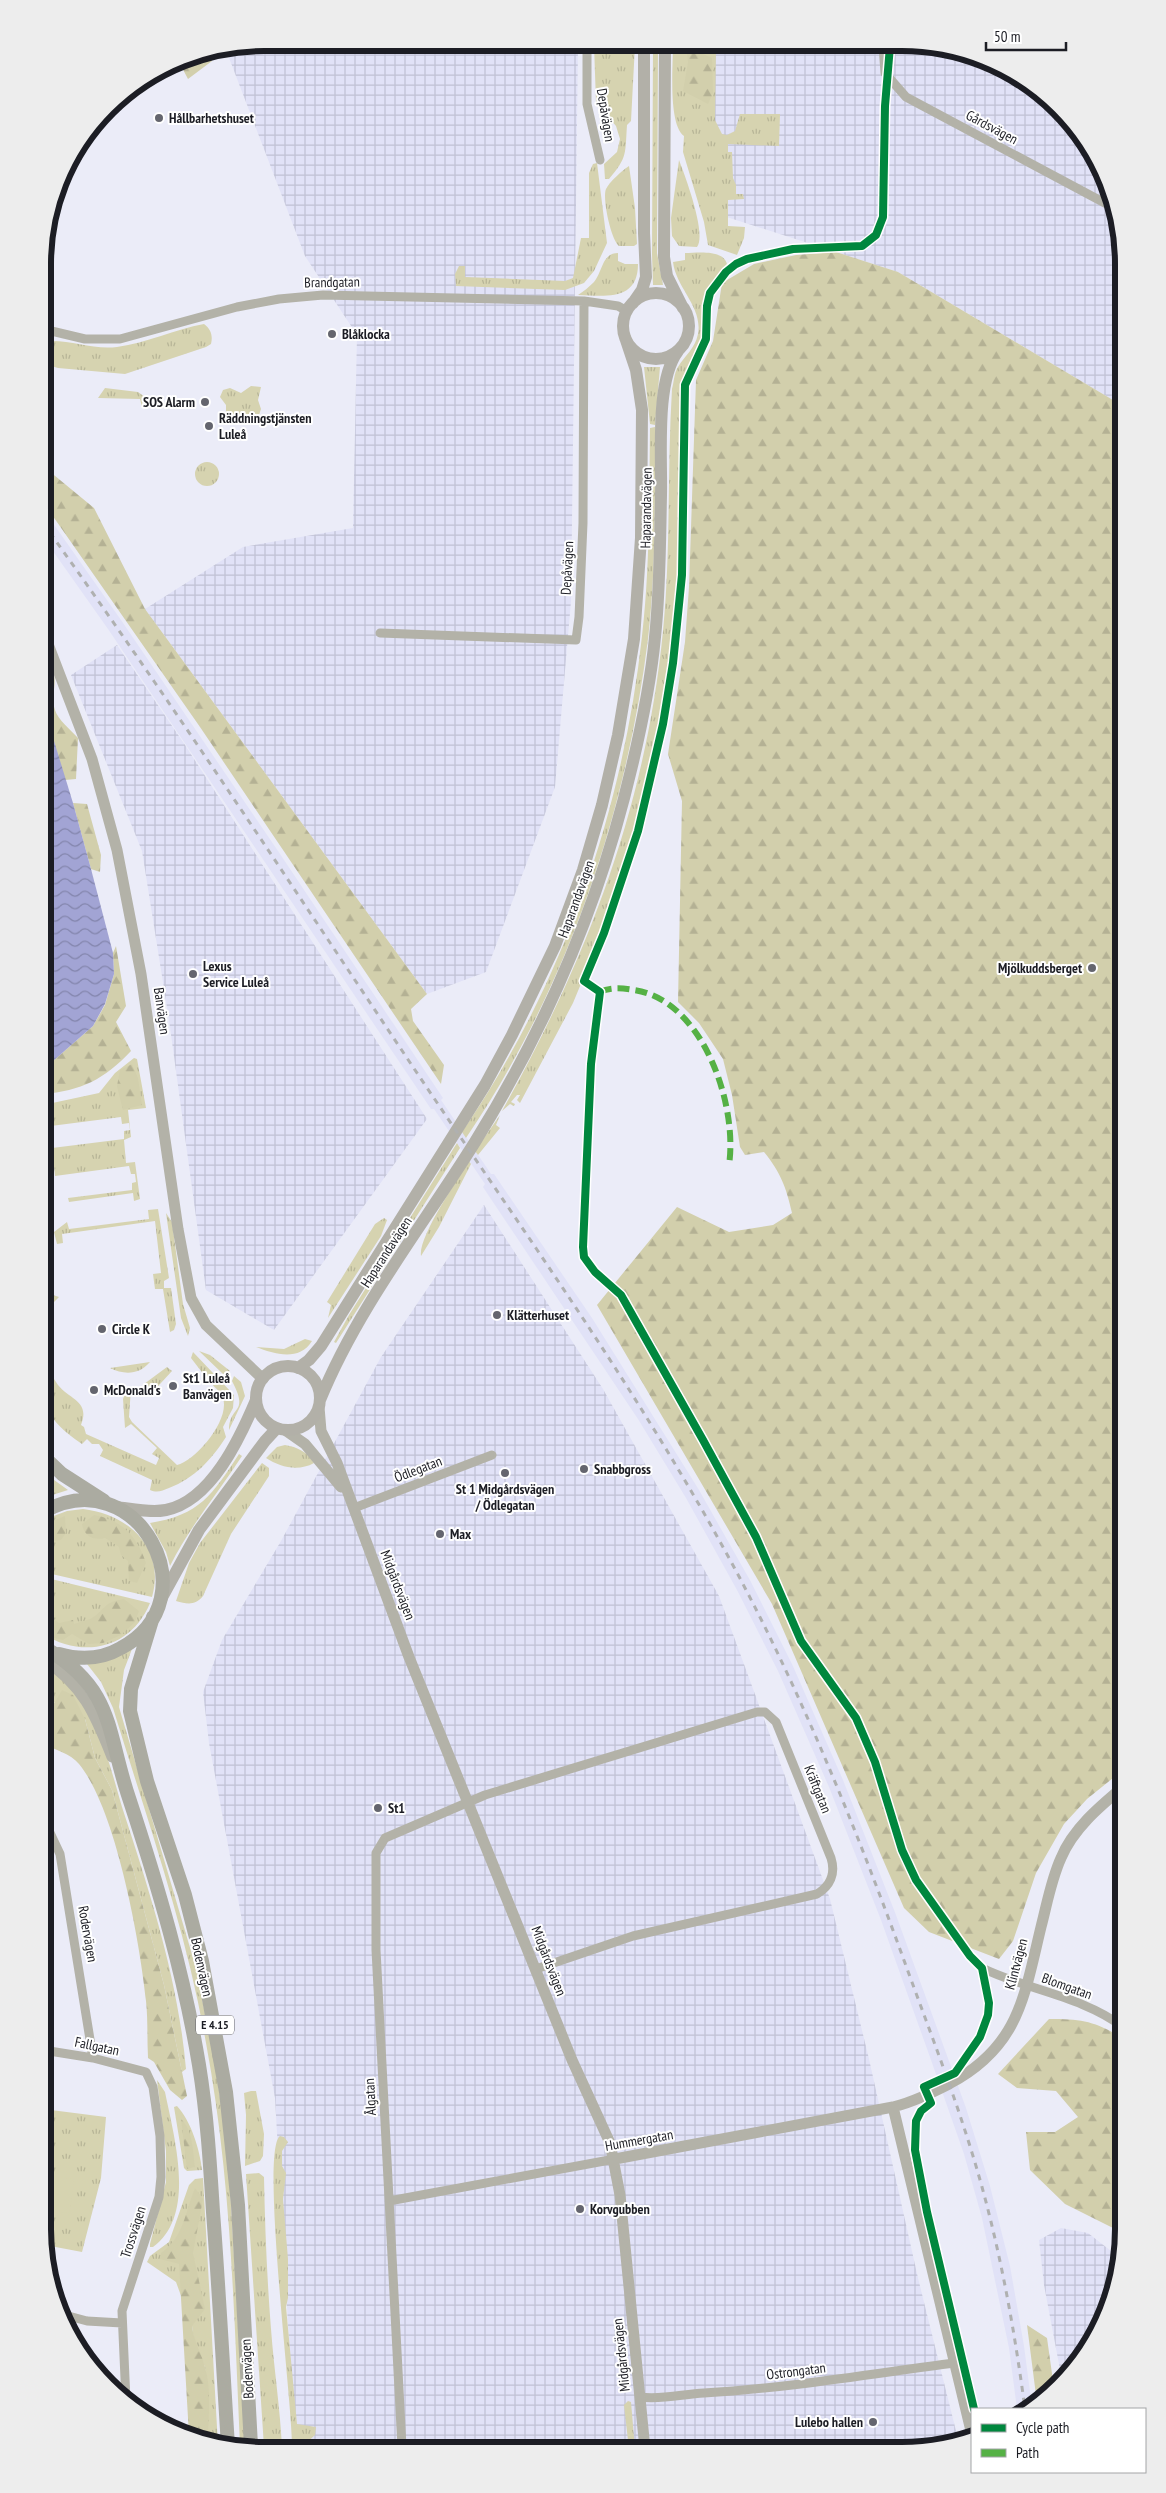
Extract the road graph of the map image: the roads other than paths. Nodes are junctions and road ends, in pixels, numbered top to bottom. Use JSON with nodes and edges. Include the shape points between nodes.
{"nodes":[{"id":1,"x":587,"y":51,"type":"edge"},
{"id":2,"x":644,"y":51,"type":"edge"},
{"id":3,"x":665,"y":51,"type":"edge"},
{"id":4,"x":883,"y":51,"type":"edge"},
{"id":5,"x":600,"y":160,"type":"dead end"},
{"id":6,"x":1106,"y":204,"type":"edge"},
{"id":7,"x":584,"y":301,"type":"junction"},
{"id":8,"x":630,"y":307,"type":"junction"},
{"id":9,"x":683,"y":308,"type":"junction"},
{"id":10,"x":51,"y":331,"type":"edge"},
{"id":11,"x":625,"y":337,"type":"junction"},
{"id":12,"x":678,"y":351,"type":"junction"},
{"id":13,"x":380,"y":633,"type":"dead end"},
{"id":14,"x":51,"y":652,"type":"edge"},
{"id":15,"x":298,"y":1368,"type":"junction"},
{"id":16,"x":263,"y":1379,"type":"junction"},
{"id":17,"x":256,"y":1400,"type":"junction"},
{"id":18,"x":320,"y":1404,"type":"junction"},
{"id":19,"x":281,"y":1429,"type":"junction"},
{"id":20,"x":492,"y":1455,"type":"dead end"},
{"id":21,"x":51,"y":1464,"type":"edge"},
{"id":22,"x":352,"y":1504,"type":"junction"},
{"id":23,"x":112,"y":1506,"type":"junction"},
{"id":24,"x":51,"y":1507,"type":"edge"},
{"id":25,"x":159,"y":1604,"type":"junction"},
{"id":26,"x":153,"y":1617,"type":"junction"},
{"id":27,"x":51,"y":1653,"type":"edge"},
{"id":28,"x":51,"y":1656,"type":"edge"},
{"id":29,"x":1115,"y":1794,"type":"edge"},
{"id":30,"x":468,"y":1802,"type":"junction"},
{"id":31,"x":51,"y":1835,"type":"edge"},
{"id":32,"x":982,"y":1968,"type":"dead end"},
{"id":33,"x":536,"y":1969,"type":"junction"},
{"id":34,"x":1027,"y":1986,"type":"junction"},
{"id":35,"x":1115,"y":2023,"type":"edge"},
{"id":36,"x":51,"y":2051,"type":"edge"},
{"id":37,"x":93,"y":2058,"type":"junction"},
{"id":38,"x":146,"y":2072,"type":"joint"},
{"id":39,"x":894,"y":2107,"type":"junction"},
{"id":40,"x":615,"y":2160,"type":"junction"},
{"id":41,"x":389,"y":2201,"type":"junction"},
{"id":42,"x":70,"y":2316,"type":"edge"},
{"id":43,"x":122,"y":2323,"type":"junction"},
{"id":44,"x":954,"y":2363,"type":"junction"},
{"id":45,"x":125,"y":2390,"type":"edge"},
{"id":46,"x":640,"y":2397,"type":"junction"},
{"id":47,"x":971,"y":2430,"type":"edge"},
{"id":48,"x":228,"y":2439,"type":"edge"},
{"id":49,"x":251,"y":2441,"type":"edge"},
{"id":50,"x":402,"y":2442,"type":"edge"},
{"id":51,"x":644,"y":2442,"type":"edge"}],
"edges":[{"from":1,"to":5,"type":"street","name":"Depåvägen","via":[[587,104]]},
{"from":2,"to":8,"type":"main road","via":[[646,277],[642,290]]},
{"from":3,"to":9,"type":"main road","via":[[664,257],[667,276]]},
{"from":4,"to":6,"type":"street","name":"Gårdsvägen","via":[[885,73],[906,97]]},
{"from":7,"to":8,"type":"street","name":"Brandgatan"},
{"from":7,"to":10,"type":"street","name":"Brandgatan","via":[[323,295],[237,307],[120,339],[73,337]]},
{"from":7,"to":13,"type":"street","name":"Depåvägen","via":[[583,523],[576,640]]},
{"from":8,"to":9,"type":"main road","via":[[644,296],[656,293],[674,298]]},
{"from":8,"to":11,"type":"main road","via":[[624,323]]},
{"from":9,"to":12,"type":"main road","via":[[689,330]]},
{"from":11,"to":12,"type":"main road","via":[[635,351],[647,358],[664,358]]},
{"from":11,"to":15,"type":"main road","name":"Haparandavägen","via":[[636,370],[642,410],[641,538],[634,639],[618,735],[583,870],[555,946],[485,1085],[321,1346]]},
{"from":12,"to":18,"type":"main road","name":"Haparandavägen","via":[[668,366],[663,395],[655,637],[639,736],[623,807],[602,874],[548,1010],[506,1090],[350,1336]]},
{"from":14,"to":16,"type":"street","name":"Banvägen","via":[[92,759],[118,850],[141,974],[191,1298],[206,1325]]},
{"from":15,"to":16,"type":"main road","via":[[276,1369]]},
{"from":15,"to":18,"type":"main road","via":[[314,1380],[319,1389]]},
{"from":16,"to":17,"type":"main road"},
{"from":17,"to":19,"type":"main road","via":[[263,1418]]},
{"from":17,"to":23,"type":"main road","via":[[219,1470],[190,1499],[159,1511]]},
{"from":18,"to":19,"type":"main road","via":[[309,1423],[298,1429]]},
{"from":18,"to":22,"type":"street","name":"Midgårdsvägen","via":[[321,1431]]},
{"from":19,"to":22,"type":"street","name":"Midgårdsvägen","via":[[305,1444],[322,1461]]},
{"from":19,"to":25,"type":"main road","via":[[265,1441],[198,1530]]},
{"from":20,"to":22,"type":"street","name":"Ödlegatan"},
{"from":21,"to":23,"type":"main road"},
{"from":22,"to":30,"type":"street","name":"Midgårdsvägen"},
{"from":23,"to":24,"type":"main road","via":[[78,1500]]},
{"from":23,"to":25,"type":"main road","via":[[143,1526],[158,1551],[163,1576]]},
{"from":25,"to":26,"type":"main road"},
{"from":26,"to":27,"type":"main road","via":[[128,1645],[102,1656],[83,1658]]},
{"from":26,"to":49,"type":"main road","name":"Bodenvägen","number":"E 4.15","via":[[131,1689],[130,1711],[147,1781],[186,1895],[225,2083],[238,2205]]},
{"from":28,"to":48,"type":"main road","name":"Bodenvägen","number":"E 4.15","via":[[77,1669],[104,1709],[124,1785],[174,1943],[199,2067],[208,2140]]},
{"from":29,"to":34,"type":"street","name":"Klintvägen","via":[[1088,1819],[1061,1857]]},
{"from":30,"to":33,"type":"street","name":"Midgårdsvägen"},
{"from":30,"to":33,"type":"street","name":"Kräftgatan","via":[[597,1759],[757,1712],[772,1716],[782,1736],[832,1862],[832,1878],[824,1890],[633,1936]]},
{"from":30,"to":41,"type":"street","name":"Ålgatan","via":[[384,1838],[376,1853],[376,1950]]},
{"from":31,"to":37,"type":"street","name":"Rodervägen","via":[[60,1854]]},
{"from":32,"to":34,"type":"street","name":"Blomgatan"},
{"from":33,"to":40,"type":"street","name":"Midgårdsvägen"},
{"from":34,"to":35,"type":"street","name":"Blomgatan","via":[[1084,2006]]},
{"from":34,"to":39,"type":"street","name":"Klintvägen","via":[[1007,2034],[991,2056],[980,2066],[928,2095]]},
{"from":36,"to":37,"type":"street","name":"Fallgatan"},
{"from":37,"to":38,"type":"street","name":"Fallgatan"},
{"from":38,"to":43,"type":"street","name":"Trossvägen","via":[[153,2087],[160,2136],[161,2177],[159,2197],[122,2311]]},
{"from":39,"to":40,"type":"street","name":"Hummergatan"},
{"from":39,"to":44,"type":"street"},
{"from":40,"to":41,"type":"street","name":"Hummergatan"},
{"from":40,"to":46,"type":"street","name":"Midgårdsvägen"},
{"from":41,"to":50,"type":"street","name":"Ålgatan"},
{"from":42,"to":43,"type":"street","via":[[87,2321]]},
{"from":43,"to":45,"type":"street","name":"Trossvägen"},
{"from":44,"to":46,"type":"street","name":"Ostrongatan","via":[[750,2390],[656,2399]]},
{"from":44,"to":47,"type":"street"},
{"from":46,"to":51,"type":"street","name":"Midgårdsvägen"}]}
